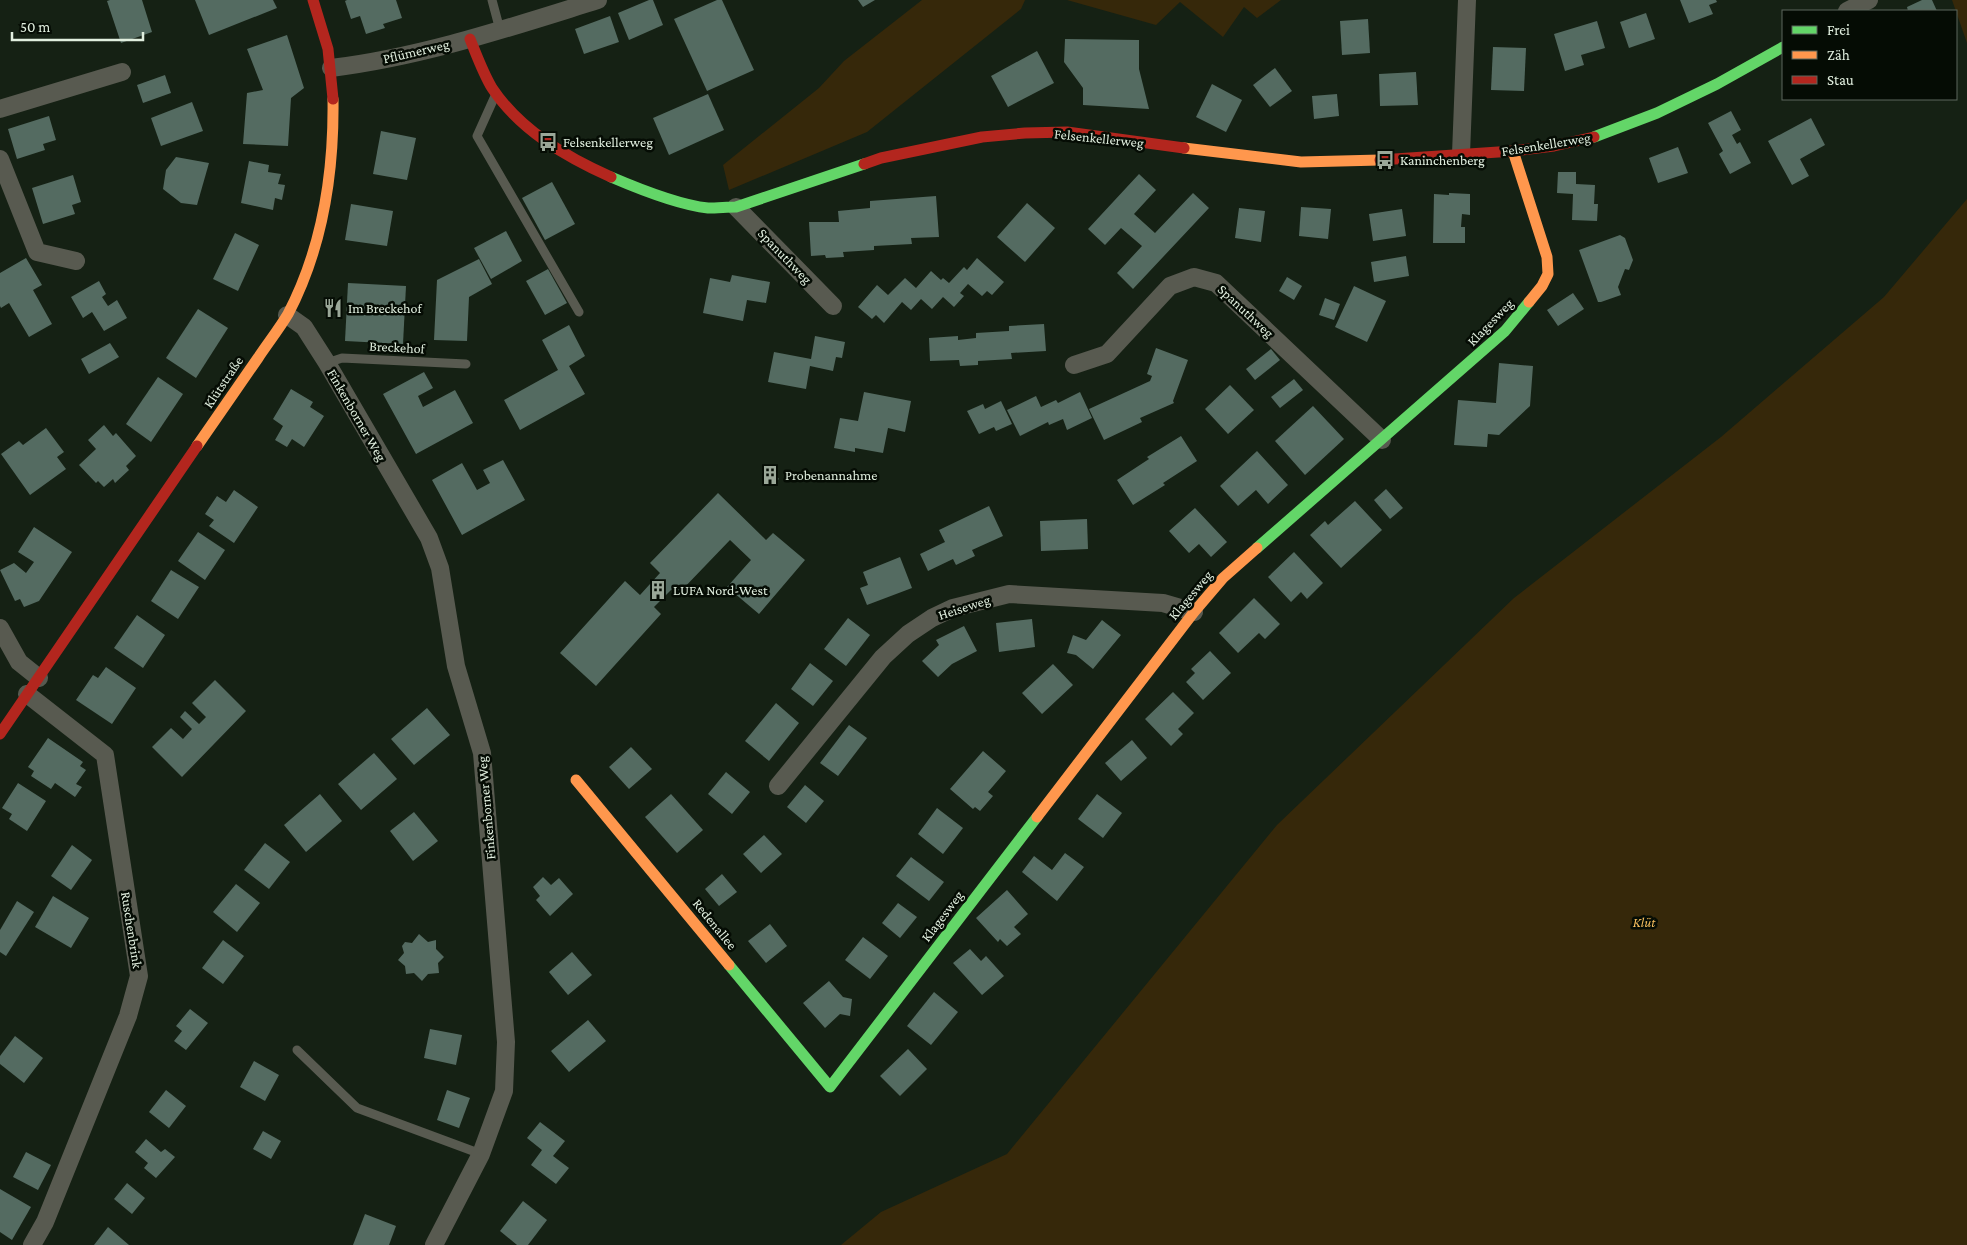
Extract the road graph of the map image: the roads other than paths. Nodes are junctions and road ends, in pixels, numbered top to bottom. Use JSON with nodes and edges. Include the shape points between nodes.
{"nodes":[{"id":1,"x":313,"y":0,"type":"edge"},
{"id":2,"x":492,"y":0,"type":"edge"},
{"id":3,"x":598,"y":0,"type":"edge"},
{"id":4,"x":1467,"y":0,"type":"edge"},
{"id":5,"x":1869,"y":0,"type":"edge"},
{"id":6,"x":1849,"y":10,"type":"edge"},
{"id":7,"x":500,"y":30,"type":"junction"},
{"id":8,"x":470,"y":39,"type":"junction"},
{"id":9,"x":1782,"y":48,"type":"edge"},
{"id":10,"x":331,"y":68,"type":"junction"},
{"id":11,"x":122,"y":72,"type":"dead end"},
{"id":12,"x":497,"y":94,"type":"junction"},
{"id":13,"x":0,"y":109,"type":"edge"},
{"id":14,"x":1513,"y":151,"type":"junction"},
{"id":15,"x":1461,"y":154,"type":"junction"},
{"id":16,"x":0,"y":159,"type":"edge"},
{"id":17,"x":736,"y":207,"type":"junction"},
{"id":18,"x":76,"y":261,"type":"dead end"},
{"id":19,"x":832,"y":306,"type":"dead end"},
{"id":20,"x":579,"y":312,"type":"dead end"},
{"id":21,"x":287,"y":315,"type":"junction"},
{"id":22,"x":327,"y":363,"type":"junction"},
{"id":23,"x":466,"y":364,"type":"dead end"},
{"id":24,"x":1074,"y":365,"type":"dead end"},
{"id":25,"x":1382,"y":440,"type":"junction"},
{"id":26,"x":1194,"y":612,"type":"junction"},
{"id":27,"x":0,"y":628,"type":"edge"},
{"id":28,"x":39,"y":678,"type":"junction"},
{"id":29,"x":27,"y":694,"type":"junction"},
{"id":30,"x":0,"y":734,"type":"edge"},
{"id":31,"x":576,"y":780,"type":"dead end"},
{"id":32,"x":778,"y":786,"type":"dead end"},
{"id":33,"x":297,"y":1050,"type":"dead end"},
{"id":34,"x":830,"y":1087,"type":"joint"},
{"id":35,"x":481,"y":1154,"type":"junction"},
{"id":36,"x":32,"y":1245,"type":"edge"},
{"id":37,"x":434,"y":1245,"type":"edge"}],
"edges":[{"from":1,"to":10,"type":"street","name":"Klütstraße"},
{"from":2,"to":7,"type":"lane"},
{"from":3,"to":7,"type":"street","name":"Pflümerweg"},
{"from":4,"to":15,"type":"street"},
{"from":5,"to":6,"type":"street"},
{"from":7,"to":8,"type":"street","name":"Pflümerweg"},
{"from":8,"to":10,"type":"street","name":"Pflümerweg"},
{"from":8,"to":12,"type":"street","name":"Felsenkellerweg","via":[[484,75]]},
{"from":9,"to":14,"type":"street","name":"Felsenkellerweg","via":[[1658,114],[1598,136]]},
{"from":10,"to":21,"type":"street","name":"Klütstraße","via":[[329,173],[308,269]]},
{"from":11,"to":13,"type":"street"},
{"from":12,"to":17,"type":"street","name":"Felsenkellerweg","via":[[515,115],[548,142],[588,168],[690,205]]},
{"from":12,"to":20,"type":"lane","via":[[477,136]]},
{"from":14,"to":15,"type":"street","name":"Felsenkellerweg"},
{"from":14,"to":25,"type":"street","name":"Klagesweg","via":[[1547,257],[1548,274],[1505,331]]},
{"from":15,"to":17,"type":"street","name":"Felsenkellerweg","via":[[1301,162],[1067,132],[1025,133],[982,137],[881,158]]},
{"from":16,"to":18,"type":"street","via":[[37,252]]},
{"from":17,"to":19,"type":"street","name":"Spanuthweg"},
{"from":21,"to":22,"type":"street","name":"Finkenborner Weg","via":[[304,327]]},
{"from":21,"to":28,"type":"street","name":"Klütstraße"},
{"from":22,"to":23,"type":"lane","name":"Breckehof","via":[[342,358]]},
{"from":22,"to":35,"type":"street","name":"Finkenborner Weg","via":[[429,538],[440,568],[456,666],[482,752],[506,1042],[504,1091]]},
{"from":24,"to":25,"type":"street","name":"Spanuthweg","via":[[1107,354],[1170,286],[1194,277],[1216,283]]},
{"from":25,"to":26,"type":"street","name":"Klagesweg","via":[[1223,578]]},
{"from":26,"to":32,"type":"street","name":"Heiseweg","via":[[1163,602],[1009,594],[953,608],[908,634],[883,658]]},
{"from":26,"to":34,"type":"street","name":"Klagesweg"},
{"from":27,"to":28,"type":"street","via":[[19,662]]},
{"from":28,"to":29,"type":"street","name":"Klütstraße"},
{"from":29,"to":30,"type":"street","name":"Klütstraße"},
{"from":29,"to":36,"type":"street","name":"Ruschenbrink","via":[[105,755],[139,976],[128,1016],[45,1222]]},
{"from":31,"to":34,"type":"street","name":"Redenallee"},
{"from":33,"to":35,"type":"lane","via":[[357,1108]]},
{"from":35,"to":37,"type":"street","name":"Finkenborner Weg"}]}
